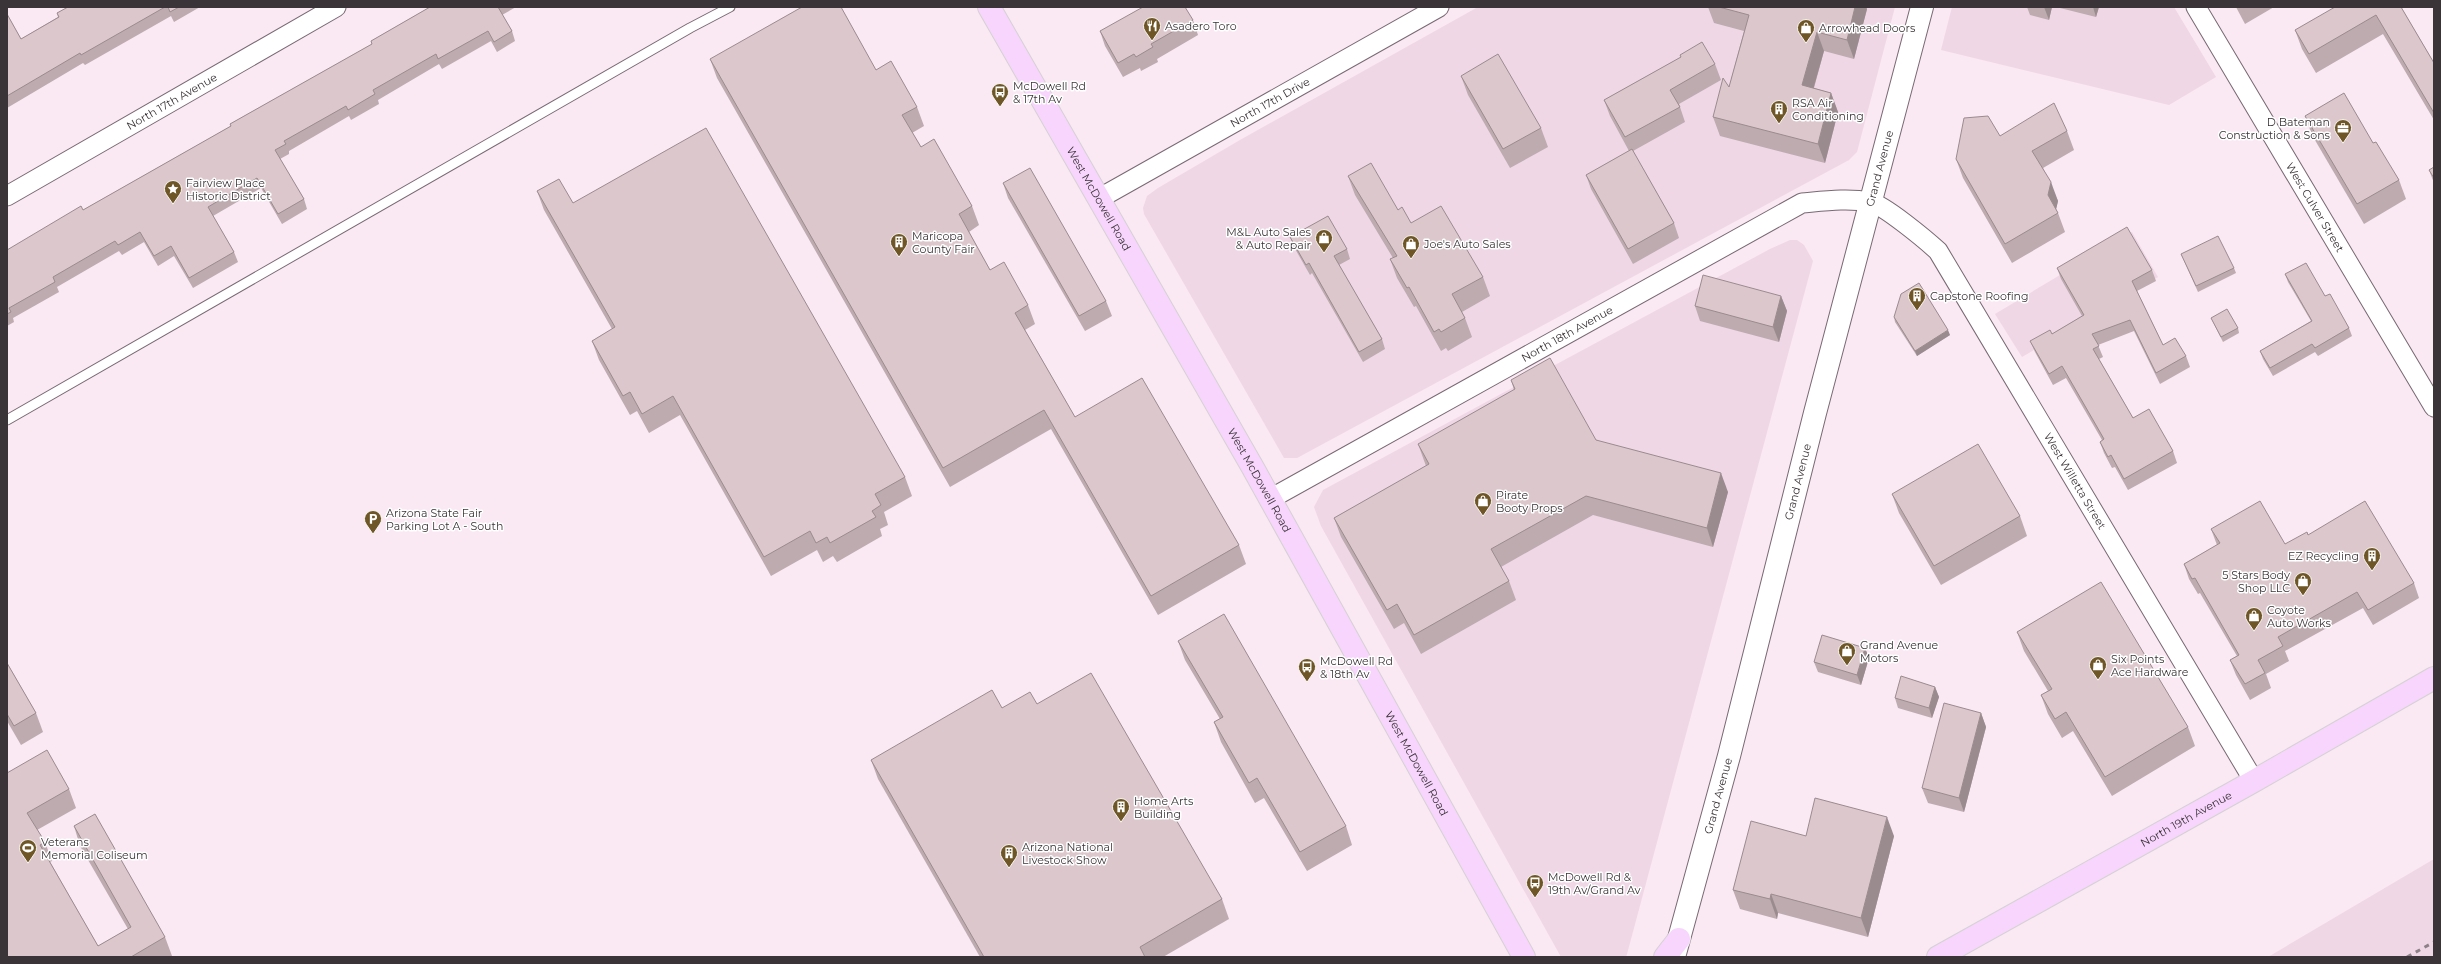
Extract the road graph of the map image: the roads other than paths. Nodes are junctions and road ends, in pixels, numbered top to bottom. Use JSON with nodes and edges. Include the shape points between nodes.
{"nodes":[{"id":1,"x":336,"y":7,"type":"edge"},
{"id":2,"x":730,"y":7,"type":"edge"},
{"id":3,"x":989,"y":7,"type":"edge"},
{"id":4,"x":1439,"y":7,"type":"edge"},
{"id":5,"x":1922,"y":7,"type":"edge"},
{"id":6,"x":2196,"y":7,"type":"edge"},
{"id":7,"x":7,"y":196,"type":"edge"},
{"id":8,"x":1100,"y":198,"type":"junction"},
{"id":9,"x":1872,"y":202,"type":"junction"},
{"id":10,"x":2434,"y":407,"type":"edge"},
{"id":11,"x":7,"y":420,"type":"edge"},
{"id":12,"x":1270,"y":499,"type":"junction"},
{"id":13,"x":2434,"y":678,"type":"edge"},
{"id":14,"x":2254,"y":781,"type":"junction"},
{"id":15,"x":1676,"y":948,"type":"edge"},
{"id":16,"x":1524,"y":957,"type":"edge"},
{"id":17,"x":1665,"y":957,"type":"edge"},
{"id":18,"x":1938,"y":957,"type":"edge"}],
"edges":[{"from":1,"to":7,"type":"street","name":"North 17th Avenue"},
{"from":2,"to":11,"type":"lane"},
{"from":3,"to":8,"type":"main road","name":"West McDowell Road"},
{"from":4,"to":8,"type":"street","name":"North 17th Drive"},
{"from":5,"to":9,"type":"main road","name":"Grand Avenue"},
{"from":6,"to":10,"type":"street","name":"West Culver Street"},
{"from":8,"to":12,"type":"main road","name":"West McDowell Road"},
{"from":9,"to":12,"type":"street","name":"North 18th Avenue","via":[[1837,199],[1802,203]]},
{"from":9,"to":14,"type":"street","name":"West Willetta Street","via":[[1916,231],[1938,251]]},
{"from":9,"to":15,"type":"main road","name":"Grand Avenue","via":[[1815,413],[1729,756]]},
{"from":12,"to":16,"type":"main road","name":"West McDowell Road"},
{"from":13,"to":14,"type":"main road","name":"North 19th Avenue"},
{"from":14,"to":18,"type":"main road","name":"North 19th Avenue"},
{"from":15,"to":17,"type":"main road"}]}
